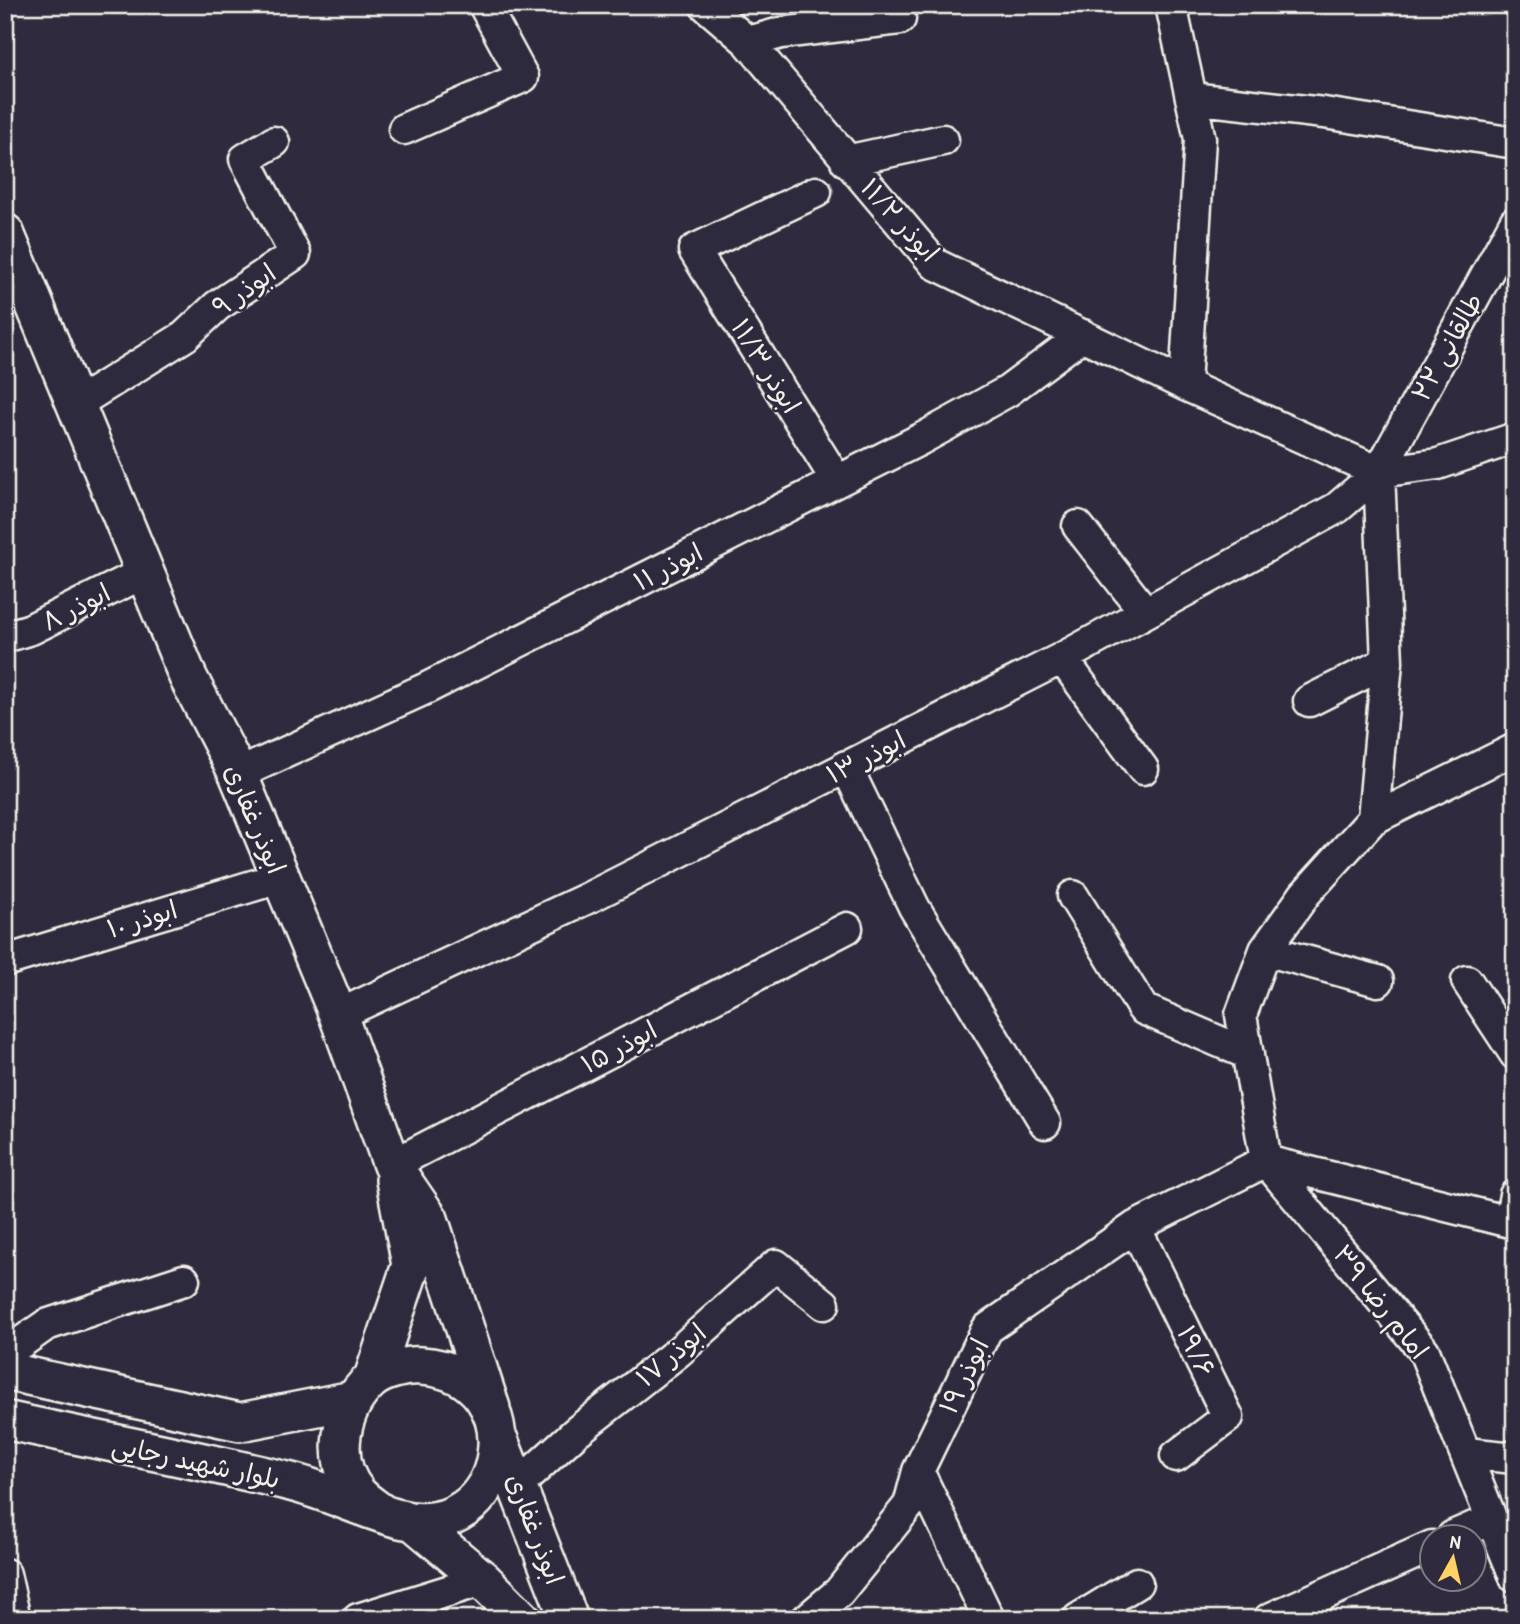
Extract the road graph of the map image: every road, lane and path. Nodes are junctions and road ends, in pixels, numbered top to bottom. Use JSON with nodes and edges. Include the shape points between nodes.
{"nodes":[{"id":1,"x":484,"y":5,"type":"edge"},
{"id":2,"x":705,"y":5,"type":"edge"},
{"id":3,"x":1171,"y":5,"type":"edge"},
{"id":4,"x":900,"y":19,"type":"dead end"},
{"id":5,"x":748,"y":42,"type":"junction"},
{"id":6,"x":1191,"y":99,"type":"junction"},
{"id":7,"x":404,"y":129,"type":"dead end"},
{"id":8,"x":943,"y":140,"type":"dead end"},
{"id":9,"x":274,"y":142,"type":"dead end"},
{"id":10,"x":1515,"y":143,"type":"edge"},
{"id":11,"x":846,"y":161,"type":"junction"},
{"id":12,"x":816,"y":192,"type":"dead end"},
{"id":13,"x":1515,"y":222,"type":"edge"},
{"id":14,"x":5,"y":233,"type":"edge"},
{"id":15,"x":1083,"y":335,"type":"junction"},
{"id":16,"x":1185,"y":384,"type":"junction"},
{"id":17,"x":76,"y":404,"type":"junction"},
{"id":18,"x":1515,"y":438,"type":"edge"},
{"id":19,"x":1379,"y":472,"type":"junction"},
{"id":20,"x":837,"y":481,"type":"junction"},
{"id":21,"x":1078,"y":526,"type":"dead end"},
{"id":22,"x":145,"y":572,"type":"junction"},
{"id":23,"x":1145,"y":612,"type":"junction"},
{"id":24,"x":5,"y":637,"type":"edge"},
{"id":25,"x":1062,"y":658,"type":"junction"},
{"id":26,"x":1387,"y":662,"type":"junction"},
{"id":27,"x":1309,"y":701,"type":"dead end"},
{"id":28,"x":1515,"y":749,"type":"edge"},
{"id":29,"x":846,"y":766,"type":"junction"},
{"id":30,"x":1143,"y":769,"type":"dead end"},
{"id":31,"x":238,"y":774,"type":"junction"},
{"id":32,"x":1373,"y":819,"type":"junction"},
{"id":33,"x":279,"y":878,"type":"junction"},
{"id":34,"x":1073,"y":896,"type":"dead end"},
{"id":35,"x":847,"y":928,"type":"dead end"},
{"id":36,"x":1265,"y":950,"type":"junction"},
{"id":37,"x":5,"y":961,"type":"edge"},
{"id":38,"x":1378,"y":981,"type":"dead end"},
{"id":39,"x":1467,"y":981,"type":"dead end"},
{"id":40,"x":338,"y":1015,"type":"junction"},
{"id":41,"x":1248,"y":1054,"type":"junction"},
{"id":42,"x":1515,"y":1054,"type":"edge"},
{"id":43,"x":1045,"y":1124,"type":"dead end"},
{"id":44,"x":1266,"y":1161,"type":"junction"},
{"id":45,"x":392,"y":1166,"type":"junction"},
{"id":46,"x":1515,"y":1195,"type":"edge"},
{"id":47,"x":1135,"y":1227,"type":"junction"},
{"id":48,"x":184,"y":1280,"type":"dead end"},
{"id":49,"x":824,"y":1304,"type":"dead end"},
{"id":50,"x":5,"y":1354,"type":"edge"},
{"id":51,"x":5,"y":1371,"type":"edge"},
{"id":52,"x":363,"y":1389,"type":"junction"},
{"id":53,"x":5,"y":1420,"type":"edge"},
{"id":54,"x":495,"y":1424,"type":"junction"},
{"id":55,"x":1466,"y":1453,"type":"junction"},
{"id":56,"x":1177,"y":1456,"type":"dead end"},
{"id":57,"x":1515,"y":1458,"type":"edge"},
{"id":58,"x":918,"y":1471,"type":"junction"},
{"id":59,"x":518,"y":1485,"type":"junction"},
{"id":60,"x":399,"y":1518,"type":"junction"},
{"id":61,"x":1492,"y":1519,"type":"junction"},
{"id":62,"x":1485,"y":1522,"type":"edge"},
{"id":63,"x":1418,"y":1553,"type":"edge"},
{"id":64,"x":5,"y":1574,"type":"edge"},
{"id":65,"x":1515,"y":1577,"type":"edge"},
{"id":66,"x":483,"y":1580,"type":"junction"},
{"id":67,"x":1137,"y":1583,"type":"dead end"},
{"id":68,"x":15,"y":1619,"type":"edge"},
{"id":69,"x":358,"y":1619,"type":"edge"},
{"id":70,"x":522,"y":1619,"type":"edge"},
{"id":71,"x":569,"y":1619,"type":"edge"},
{"id":72,"x":807,"y":1619,"type":"edge"},
{"id":73,"x":989,"y":1619,"type":"edge"},
{"id":74,"x":1078,"y":1619,"type":"edge"},
{"id":75,"x":1269,"y":1619,"type":"edge"}],
"edges":[{"from":1,"to":7,"type":"street","via":[[523,77]]},
{"from":2,"to":5,"type":"street","name":"ابوذر ۱۱/۲"},
{"from":3,"to":6,"type":"street"},
{"from":4,"to":5,"type":"street","via":[[781,33]]},
{"from":5,"to":11,"type":"street","name":"ابوذر ۱۱/۲"},
{"from":6,"to":10,"type":"street","via":[[1324,113]]},
{"from":6,"to":16,"type":"street","via":[[1200,139]]},
{"from":8,"to":11,"type":"street"},
{"from":9,"to":17,"type":"street","name":"ابوذر ۹","via":[[245,159],[295,254],[217,306],[185,336]]},
{"from":11,"to":15,"type":"street","name":"ابوذر ۱۱/۲","via":[[935,264]]},
{"from":12,"to":20,"type":"street","name":"ابوذر ۱۱/۳","via":[[694,250]]},
{"from":13,"to":19,"type":"street","name":"طالقانی ۲۲"},
{"from":14,"to":17,"type":"main road","name":"ابوذر غفاری"},
{"from":15,"to":16,"type":"street","name":"ابوذر ۱۱/۲"},
{"from":15,"to":20,"type":"street","name":"ابوذر ۱۱","via":[[1008,391]]},
{"from":16,"to":19,"type":"street","name":"ابوذر ۱۱/۲"},
{"from":17,"to":22,"type":"main road","name":"ابوذر غفاری"},
{"from":18,"to":19,"type":"street","via":[[1438,464]]},
{"from":19,"to":23,"type":"street","name":"ابوذر ۱۳","via":[[1337,508]]},
{"from":19,"to":26,"type":"street"},
{"from":20,"to":31,"type":"street","name":"ابوذر ۱۱","via":[[426,688]]},
{"from":21,"to":23,"type":"street"},
{"from":22,"to":24,"type":"street","name":"ابوذر ۸","via":[[31,629]]},
{"from":22,"to":31,"type":"main road","name":"ابوذر غفاری","via":[[188,677]]},
{"from":23,"to":25,"type":"street","name":"ابوذر ۱۳"},
{"from":25,"to":29,"type":"street","name":"ابوذر ۱۳"},
{"from":25,"to":30,"type":"street"},
{"from":26,"to":27,"type":"street"},
{"from":26,"to":32,"type":"street"},
{"from":28,"to":32,"type":"street"},
{"from":29,"to":40,"type":"street","name":"ابوذر ۱۳","via":[[590,897]]},
{"from":29,"to":43,"type":"street","via":[[914,907]]},
{"from":31,"to":33,"type":"main road","name":"ابوذر غفاری"},
{"from":32,"to":36,"type":"street","via":[[1306,894]]},
{"from":33,"to":37,"type":"street","name":"ابوذر ۱۰"},
{"from":33,"to":40,"type":"main road","name":"ابوذر غفاری"},
{"from":34,"to":41,"type":"street","via":[[1143,1009]]},
{"from":35,"to":45,"type":"street","name":"ابوذر ۱۵"},
{"from":36,"to":38,"type":"street"},
{"from":36,"to":41,"type":"street","via":[[1241,1015]]},
{"from":39,"to":42,"type":"street"},
{"from":40,"to":45,"type":"main road","name":"ابوذر غفاری"},
{"from":41,"to":44,"type":"street"},
{"from":44,"to":46,"type":"street","via":[[1510,1222]]},
{"from":44,"to":47,"type":"street","name":"ابوذر ۱۹"},
{"from":44,"to":55,"type":"street","name":"امام رضا ۳۹","via":[[1424,1351]]},
{"from":45,"to":52,"type":"main road","via":[[411,1265]]},
{"from":45,"to":54,"type":"main road","name":"ابوذر غفاری","via":[[429,1219]]},
{"from":47,"to":56,"type":"street","name":"۱۹/۶","via":[[1228,1417]]},
{"from":47,"to":58,"type":"street","name":"ابوذر ۱۹","via":[[987,1329]]},
{"from":48,"to":50,"type":"street","via":[[46,1325]]},
{"from":49,"to":59,"type":"street","name":"ابوذر ۱۷","via":[[776,1265]]},
{"from":51,"to":52,"type":"main road","name":"بلوار شهید رجایی","via":[[240,1422]]},
{"from":52,"to":54,"type":"main road","via":[[407,1365],[440,1367],[470,1382]]},
{"from":52,"to":60,"type":"main road","via":[[341,1431],[342,1464],[357,1493]]},
{"from":53,"to":60,"type":"main road","name":"بلوار شهید رجایی","via":[[293,1483]]},
{"from":54,"to":59,"type":"main road","name":"ابوذر غفاری"},
{"from":54,"to":60,"type":"main road","via":[[494,1472],[476,1500],[448,1518]]},
{"from":55,"to":57,"type":"street"},
{"from":55,"to":61,"type":"street","name":"امام رضا ۳۹"},
{"from":58,"to":72,"type":"street","name":"ابوذر ۱۹","via":[[908,1505],[839,1592]]},
{"from":58,"to":73,"type":"street"},
{"from":59,"to":71,"type":"main road","name":"ابوذر غفاری"},
{"from":60,"to":66,"type":"main road"},
{"from":61,"to":62,"type":"street"},
{"from":61,"to":65,"type":"street","name":"امام رضا ۳۹"},
{"from":63,"to":75,"type":"street"},
{"from":64,"to":68,"type":"street"},
{"from":66,"to":69,"type":"street"},
{"from":66,"to":70,"type":"main road"},
{"from":67,"to":74,"type":"street"}]}
